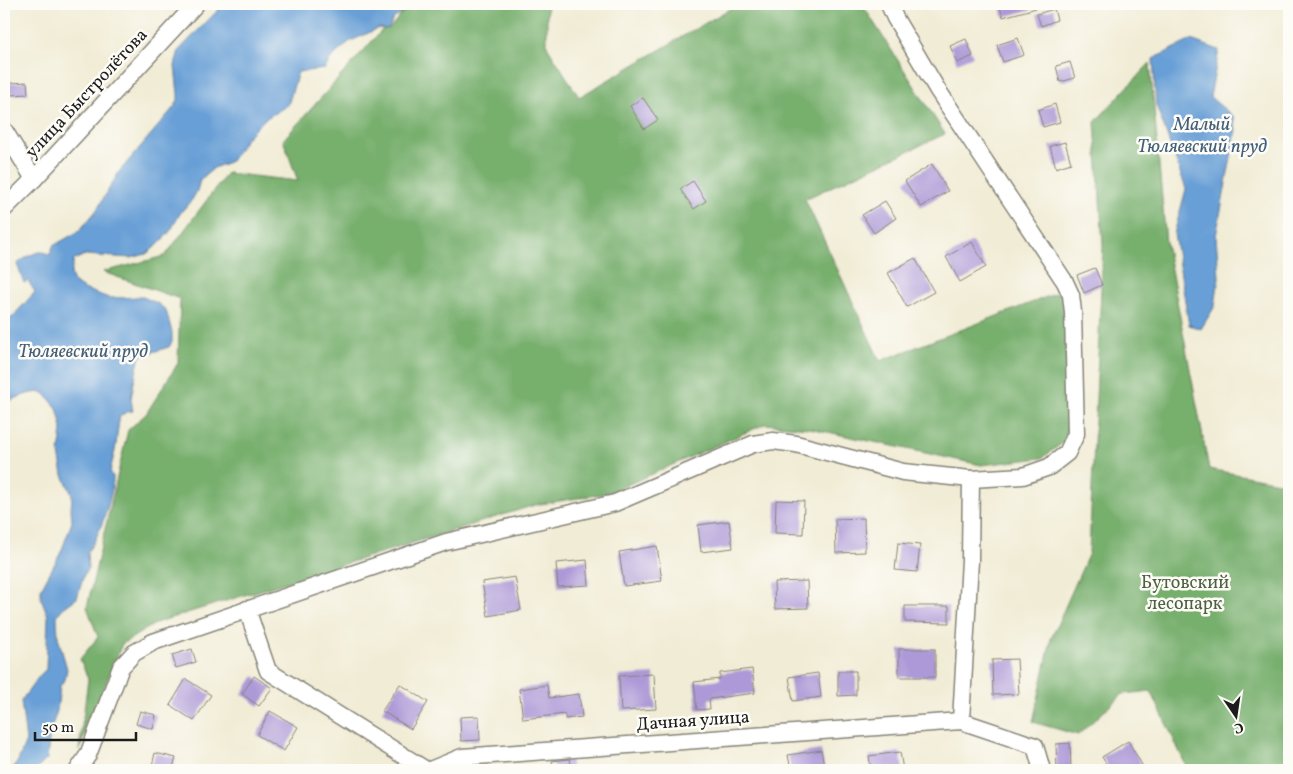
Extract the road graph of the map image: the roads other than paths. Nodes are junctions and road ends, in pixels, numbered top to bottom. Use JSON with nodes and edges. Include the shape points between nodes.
{"nodes":[{"id":1,"x":196,"y":4,"type":"edge"},
{"id":2,"x":889,"y":4,"type":"edge"},
{"id":3,"x":4,"y":130,"type":"edge"},
{"id":4,"x":34,"y":179,"type":"junction"},
{"id":5,"x":4,"y":209,"type":"edge"},
{"id":6,"x":971,"y":479,"type":"junction"},
{"id":7,"x":248,"y":609,"type":"junction"},
{"id":8,"x":961,"y":721,"type":"junction"},
{"id":9,"x":78,"y":770,"type":"edge"},
{"id":10,"x":426,"y":770,"type":"edge"},
{"id":11,"x":430,"y":770,"type":"edge"},
{"id":12,"x":1042,"y":770,"type":"edge"}],
"edges":[{"from":1,"to":4,"type":"street","name":"улица Быстролётова"},
{"from":2,"to":6,"type":"street","via":[[937,89],[1071,295],[1076,434],[1067,453],[1048,467],[1023,476]]},
{"from":3,"to":4,"type":"street"},
{"from":4,"to":5,"type":"street","name":"улица Быстролётова"},
{"from":6,"to":7,"type":"street","via":[[903,472],[796,444],[773,441],[753,444],[615,503],[446,542]]},
{"from":6,"to":8,"type":"street"},
{"from":7,"to":9,"type":"street","via":[[153,642],[134,653],[121,667],[88,755]]},
{"from":7,"to":10,"type":"street","via":[[268,671]]},
{"from":8,"to":11,"type":"street","name":"Дачная улица","via":[[462,757]]},
{"from":8,"to":12,"type":"street","name":"Дачная улица","via":[[1035,746]]}]}
